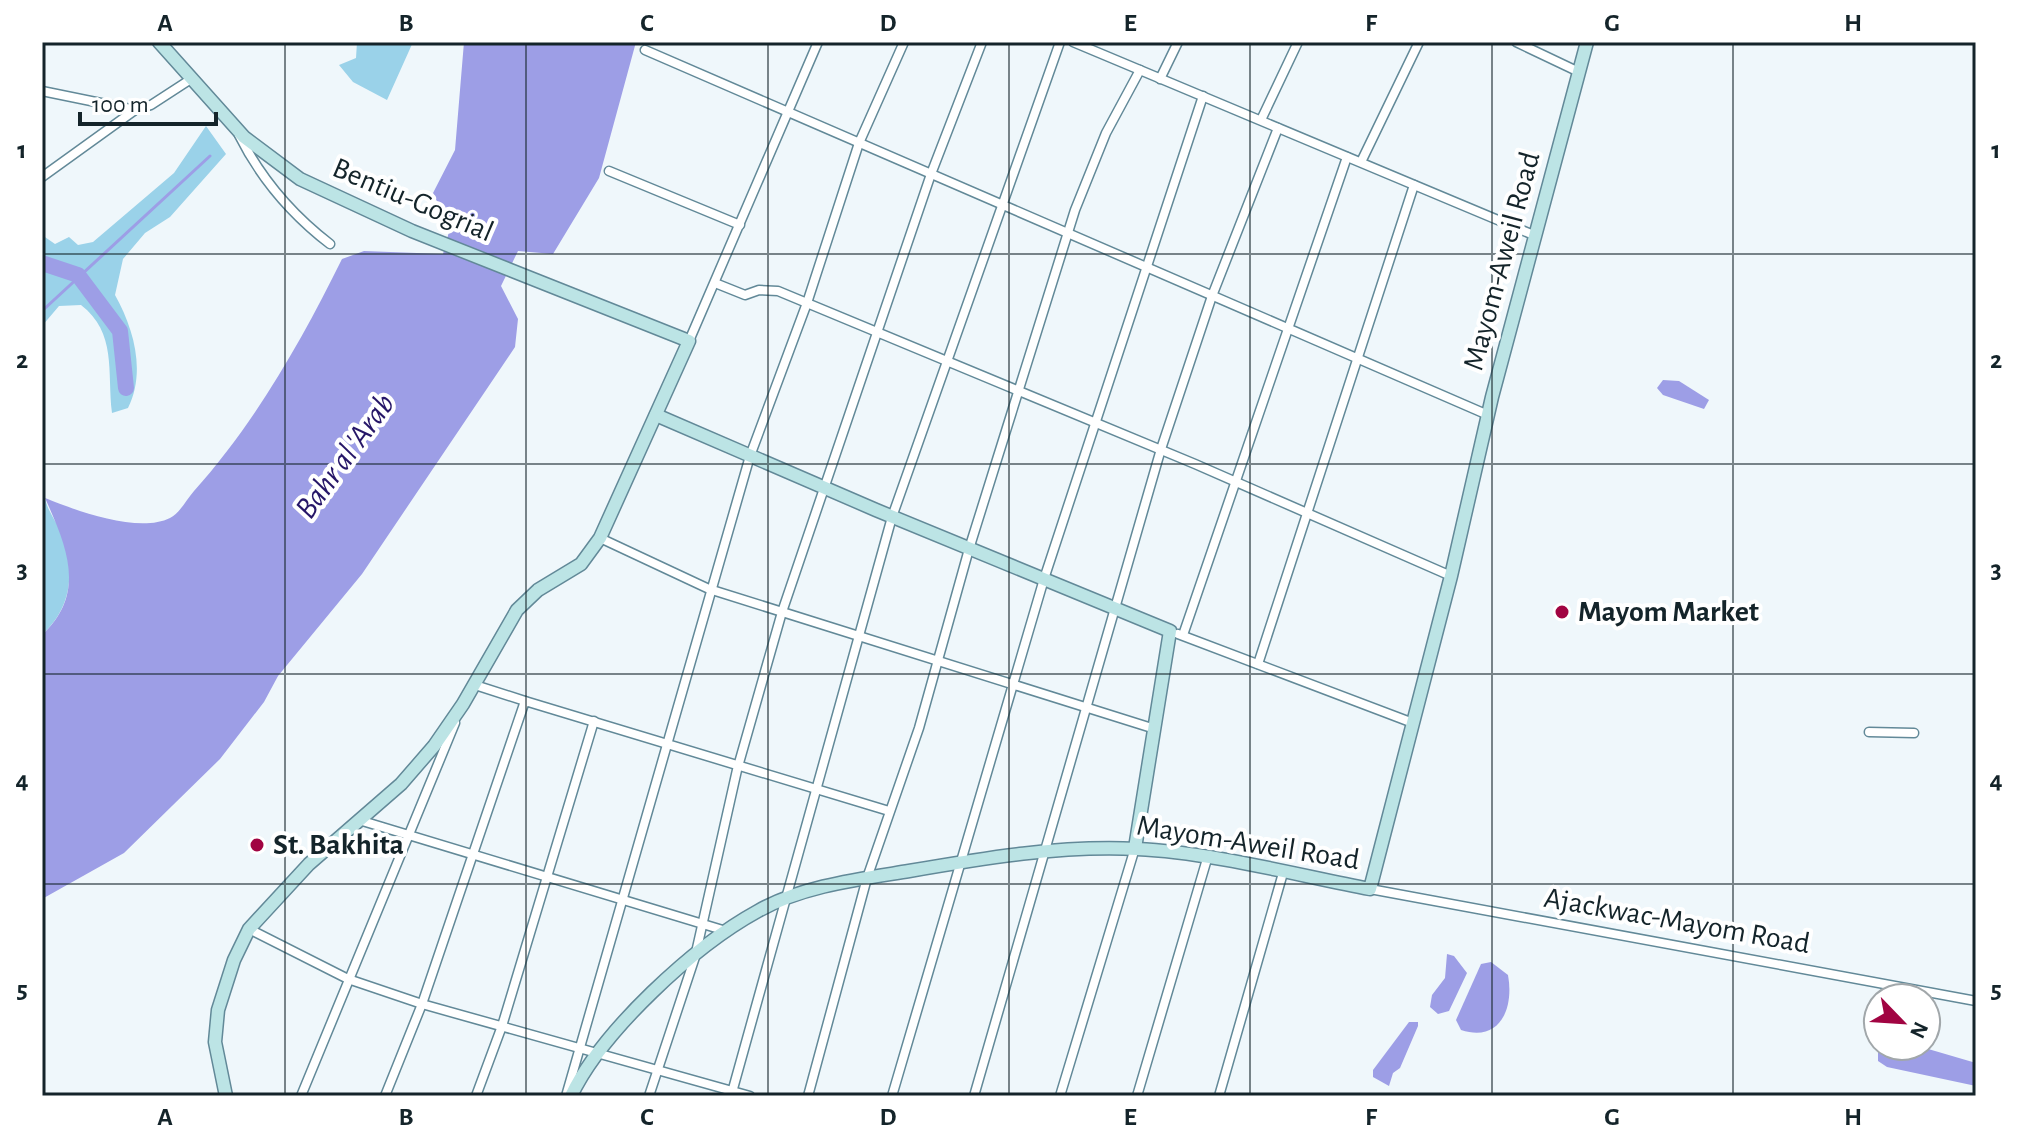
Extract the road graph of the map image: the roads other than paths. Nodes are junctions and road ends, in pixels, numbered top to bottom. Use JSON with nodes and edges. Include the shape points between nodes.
{"nodes":[{"id":1,"x":159,"y":42,"type":"edge"},
{"id":2,"x":818,"y":42,"type":"edge"},
{"id":3,"x":904,"y":42,"type":"edge"},
{"id":4,"x":982,"y":42,"type":"edge"},
{"id":5,"x":1060,"y":42,"type":"edge"},
{"id":6,"x":1073,"y":42,"type":"edge"},
{"id":7,"x":1178,"y":42,"type":"edge"},
{"id":8,"x":1298,"y":42,"type":"edge"},
{"id":9,"x":1419,"y":42,"type":"edge"},
{"id":10,"x":1516,"y":42,"type":"edge"},
{"id":11,"x":1587,"y":42,"type":"edge"},
{"id":12,"x":645,"y":50,"type":"dead end"},
{"id":13,"x":1140,"y":70,"type":"junction"},
{"id":14,"x":1579,"y":72,"type":"junction"},
{"id":15,"x":191,"y":79,"type":"junction"},
{"id":16,"x":1160,"y":79,"type":"junction"},
{"id":17,"x":42,"y":91,"type":"edge"},
{"id":18,"x":1203,"y":96,"type":"junction"},
{"id":19,"x":135,"y":110,"type":"junction"},
{"id":20,"x":789,"y":113,"type":"junction"},
{"id":21,"x":1261,"y":120,"type":"junction"},
{"id":22,"x":1278,"y":128,"type":"junction"},
{"id":23,"x":236,"y":129,"type":"junction"},
{"id":24,"x":859,"y":143,"type":"junction"},
{"id":25,"x":1347,"y":157,"type":"junction"},
{"id":26,"x":1361,"y":162,"type":"junction"},
{"id":27,"x":609,"y":171,"type":"dead end"},
{"id":28,"x":931,"y":174,"type":"junction"},
{"id":29,"x":42,"y":177,"type":"edge"},
{"id":30,"x":1414,"y":185,"type":"junction"},
{"id":31,"x":1001,"y":204,"type":"junction"},
{"id":32,"x":740,"y":225,"type":"junction"},
{"id":33,"x":1070,"y":234,"type":"junction"},
{"id":34,"x":1536,"y":236,"type":"junction"},
{"id":35,"x":330,"y":244,"type":"dead end"},
{"id":36,"x":1144,"y":267,"type":"junction"},
{"id":37,"x":715,"y":283,"type":"junction"},
{"id":38,"x":1212,"y":296,"type":"junction"},
{"id":39,"x":807,"y":303,"type":"junction"},
{"id":40,"x":1289,"y":329,"type":"junction"},
{"id":41,"x":876,"y":332,"type":"junction"},
{"id":42,"x":689,"y":341,"type":"junction"},
{"id":43,"x":1358,"y":359,"type":"junction"},
{"id":44,"x":945,"y":360,"type":"junction"},
{"id":45,"x":1018,"y":390,"type":"junction"},
{"id":46,"x":656,"y":415,"type":"junction"},
{"id":47,"x":1488,"y":415,"type":"junction"},
{"id":48,"x":1097,"y":423,"type":"junction"},
{"id":49,"x":1161,"y":449,"type":"junction"},
{"id":50,"x":750,"y":456,"type":"junction"},
{"id":51,"x":1233,"y":480,"type":"junction"},
{"id":52,"x":824,"y":488,"type":"junction"},
{"id":53,"x":1308,"y":513,"type":"junction"},
{"id":54,"x":892,"y":517,"type":"junction"},
{"id":55,"x":600,"y":538,"type":"junction"},
{"id":56,"x":969,"y":549,"type":"junction"},
{"id":57,"x":1451,"y":576,"type":"junction"},
{"id":58,"x":1044,"y":579,"type":"junction"},
{"id":59,"x":709,"y":589,"type":"junction"},
{"id":60,"x":1116,"y":609,"type":"junction"},
{"id":61,"x":782,"y":612,"type":"junction"},
{"id":62,"x":1176,"y":633,"type":"junction"},
{"id":63,"x":858,"y":635,"type":"junction"},
{"id":64,"x":938,"y":660,"type":"junction"},
{"id":65,"x":1258,"y":664,"type":"junction"},
{"id":66,"x":1012,"y":684,"type":"junction"},
{"id":67,"x":475,"y":685,"type":"junction"},
{"id":68,"x":525,"y":701,"type":"junction"},
{"id":69,"x":463,"y":704,"type":"junction"},
{"id":70,"x":1085,"y":707,"type":"junction"},
{"id":71,"x":594,"y":721,"type":"junction"},
{"id":72,"x":1413,"y":723,"type":"junction"},
{"id":73,"x":1155,"y":729,"type":"junction"},
{"id":74,"x":1869,"y":732,"type":"dead end"},
{"id":75,"x":1914,"y":733,"type":"dead end"},
{"id":76,"x":666,"y":742,"type":"junction"},
{"id":77,"x":739,"y":765,"type":"junction"},
{"id":78,"x":815,"y":788,"type":"junction"},
{"id":79,"x":889,"y":811,"type":"junction"},
{"id":80,"x":359,"y":820,"type":"junction"},
{"id":81,"x":408,"y":835,"type":"junction"},
{"id":82,"x":1135,"y":848,"type":"junction"},
{"id":83,"x":1042,"y":853,"type":"junction"},
{"id":84,"x":473,"y":855,"type":"junction"},
{"id":85,"x":1207,"y":859,"type":"junction"},
{"id":86,"x":959,"y":863,"type":"junction"},
{"id":87,"x":1283,"y":873,"type":"junction"},
{"id":88,"x":547,"y":877,"type":"junction"},
{"id":89,"x":867,"y":878,"type":"junction"},
{"id":90,"x":1370,"y":889,"type":"junction"},
{"id":91,"x":621,"y":900,"type":"junction"},
{"id":92,"x":784,"y":900,"type":"junction"},
{"id":93,"x":703,"y":924,"type":"junction"},
{"id":94,"x":249,"y":929,"type":"junction"},
{"id":95,"x":727,"y":932,"type":"junction"},
{"id":96,"x":695,"y":957,"type":"junction"},
{"id":97,"x":348,"y":979,"type":"junction"},
{"id":98,"x":1976,"y":1001,"type":"edge"},
{"id":99,"x":422,"y":1004,"type":"junction"},
{"id":100,"x":502,"y":1026,"type":"junction"},
{"id":101,"x":580,"y":1047,"type":"junction"},
{"id":102,"x":599,"y":1052,"type":"junction"},
{"id":103,"x":657,"y":1069,"type":"junction"},
{"id":104,"x":732,"y":1093,"type":"edge"},
{"id":105,"x":229,"y":1094,"type":"edge"},
{"id":106,"x":301,"y":1096,"type":"edge"},
{"id":107,"x":385,"y":1096,"type":"edge"},
{"id":108,"x":476,"y":1096,"type":"edge"},
{"id":109,"x":568,"y":1096,"type":"edge"},
{"id":110,"x":649,"y":1096,"type":"edge"},
{"id":111,"x":750,"y":1096,"type":"edge"},
{"id":112,"x":808,"y":1096,"type":"edge"},
{"id":113,"x":892,"y":1096,"type":"edge"},
{"id":114,"x":974,"y":1096,"type":"edge"},
{"id":115,"x":1060,"y":1096,"type":"edge"},
{"id":116,"x":1137,"y":1096,"type":"edge"},
{"id":117,"x":1219,"y":1096,"type":"edge"}],
"edges":[{"from":1,"to":15,"type":"main road","name":"Bentiu-Gogrial"},
{"from":2,"to":20,"type":"street"},
{"from":3,"to":24,"type":"street"},
{"from":4,"to":28,"type":"street"},
{"from":5,"to":31,"type":"street"},
{"from":6,"to":13,"type":"street"},
{"from":7,"to":16,"type":"street"},
{"from":8,"to":21,"type":"street"},
{"from":9,"to":26,"type":"street"},
{"from":10,"to":14,"type":"street"},
{"from":11,"to":14,"type":"main road","name":"Mayom-Aweil Road"},
{"from":12,"to":20,"type":"street"},
{"from":13,"to":16,"type":"street"},
{"from":13,"to":33,"type":"street","via":[[1090,169]]},
{"from":14,"to":34,"type":"main road","name":"Mayom-Aweil Road"},
{"from":15,"to":19,"type":"street"},
{"from":15,"to":23,"type":"main road","name":"Bentiu-Gogrial"},
{"from":16,"to":18,"type":"street"},
{"from":17,"to":19,"type":"street"},
{"from":18,"to":21,"type":"street"},
{"from":18,"to":36,"type":"street"},
{"from":19,"to":29,"type":"street"},
{"from":20,"to":24,"type":"street"},
{"from":20,"to":32,"type":"street"},
{"from":21,"to":22,"type":"street"},
{"from":22,"to":25,"type":"street"},
{"from":22,"to":38,"type":"street"},
{"from":23,"to":35,"type":"street","via":[[273,190]]},
{"from":23,"to":42,"type":"main road","name":"Bentiu-Gogrial","via":[[300,179]]},
{"from":24,"to":28,"type":"street"},
{"from":24,"to":39,"type":"street"},
{"from":25,"to":26,"type":"street"},
{"from":25,"to":40,"type":"street"},
{"from":26,"to":30,"type":"street"},
{"from":27,"to":32,"type":"street"},
{"from":28,"to":31,"type":"street"},
{"from":28,"to":41,"type":"street"},
{"from":30,"to":34,"type":"street"},
{"from":30,"to":43,"type":"street"},
{"from":31,"to":33,"type":"street"},
{"from":31,"to":44,"type":"street"},
{"from":32,"to":37,"type":"street"},
{"from":33,"to":36,"type":"street"},
{"from":33,"to":45,"type":"street"},
{"from":34,"to":47,"type":"main road","name":"Mayom-Aweil Road"},
{"from":36,"to":38,"type":"street"},
{"from":36,"to":48,"type":"street"},
{"from":37,"to":39,"type":"street","via":[[745,295],[778,291]]},
{"from":37,"to":42,"type":"street"},
{"from":38,"to":40,"type":"street"},
{"from":38,"to":49,"type":"street"},
{"from":39,"to":41,"type":"street"},
{"from":39,"to":50,"type":"street"},
{"from":40,"to":43,"type":"street"},
{"from":40,"to":51,"type":"street"},
{"from":41,"to":44,"type":"street"},
{"from":41,"to":52,"type":"street"},
{"from":42,"to":46,"type":"main road"},
{"from":43,"to":47,"type":"street"},
{"from":43,"to":53,"type":"street"},
{"from":44,"to":45,"type":"street"},
{"from":44,"to":54,"type":"street"},
{"from":45,"to":48,"type":"street"},
{"from":45,"to":56,"type":"street"},
{"from":46,"to":50,"type":"main road"},
{"from":46,"to":55,"type":"main road"},
{"from":47,"to":57,"type":"main road","name":"Mayom-Aweil Road"},
{"from":48,"to":49,"type":"street"},
{"from":48,"to":58,"type":"street"},
{"from":49,"to":51,"type":"street"},
{"from":49,"to":60,"type":"street"},
{"from":50,"to":52,"type":"main road"},
{"from":50,"to":59,"type":"street"},
{"from":51,"to":53,"type":"street"},
{"from":51,"to":62,"type":"street"},
{"from":52,"to":54,"type":"main road"},
{"from":52,"to":61,"type":"street"},
{"from":53,"to":57,"type":"street"},
{"from":53,"to":65,"type":"street"},
{"from":54,"to":56,"type":"main road"},
{"from":54,"to":63,"type":"street"},
{"from":55,"to":59,"type":"street"},
{"from":55,"to":67,"type":"main road","via":[[581,564],[517,610]]},
{"from":56,"to":58,"type":"main road"},
{"from":56,"to":64,"type":"street"},
{"from":57,"to":72,"type":"main road","name":"Mayom-Aweil Road"},
{"from":58,"to":60,"type":"main road"},
{"from":58,"to":66,"type":"street"},
{"from":59,"to":61,"type":"street"},
{"from":59,"to":76,"type":"street"},
{"from":60,"to":62,"type":"main road"},
{"from":60,"to":70,"type":"street"},
{"from":61,"to":63,"type":"street"},
{"from":61,"to":77,"type":"street"},
{"from":62,"to":65,"type":"street"},
{"from":62,"to":73,"type":"main road"},
{"from":63,"to":64,"type":"street"},
{"from":63,"to":78,"type":"street"},
{"from":64,"to":66,"type":"street"},
{"from":64,"to":79,"type":"street"},
{"from":65,"to":72,"type":"street"},
{"from":66,"to":70,"type":"street"},
{"from":66,"to":86,"type":"street"},
{"from":67,"to":68,"type":"street"},
{"from":67,"to":69,"type":"main road"},
{"from":68,"to":71,"type":"street"},
{"from":68,"to":84,"type":"street"},
{"from":69,"to":80,"type":"main road","via":[[401,784]]},
{"from":69,"to":81,"type":"street"},
{"from":70,"to":73,"type":"street"},
{"from":70,"to":83,"type":"street"},
{"from":71,"to":76,"type":"street"},
{"from":71,"to":88,"type":"street"},
{"from":72,"to":90,"type":"main road","name":"Mayom-Aweil Road"},
{"from":73,"to":82,"type":"main road"},
{"from":74,"to":75,"type":"street"},
{"from":76,"to":77,"type":"street"},
{"from":76,"to":91,"type":"street"},
{"from":77,"to":78,"type":"street"},
{"from":77,"to":93,"type":"street"},
{"from":78,"to":79,"type":"street"},
{"from":78,"to":92,"type":"street"},
{"from":79,"to":89,"type":"street"},
{"from":80,"to":81,"type":"street"},
{"from":80,"to":94,"type":"main road"},
{"from":81,"to":84,"type":"street"},
{"from":81,"to":97,"type":"street"},
{"from":82,"to":83,"type":"main road","name":"Mayom-Aweil Road"},
{"from":82,"to":85,"type":"main road","name":"Mayom-Aweil Road"},
{"from":82,"to":115,"type":"street"},
{"from":83,"to":86,"type":"main road","name":"Mayom-Aweil Road"},
{"from":83,"to":114,"type":"street"},
{"from":84,"to":88,"type":"street"},
{"from":84,"to":99,"type":"street"},
{"from":85,"to":87,"type":"main road","name":"Mayom-Aweil Road"},
{"from":85,"to":116,"type":"street"},
{"from":86,"to":89,"type":"main road","name":"Mayom-Aweil Road"},
{"from":86,"to":113,"type":"street"},
{"from":87,"to":90,"type":"main road","name":"Mayom-Aweil Road"},
{"from":87,"to":117,"type":"street"},
{"from":88,"to":91,"type":"street"},
{"from":88,"to":100,"type":"street"},
{"from":89,"to":92,"type":"main road","name":"Mayom-Aweil Road"},
{"from":89,"to":112,"type":"street"},
{"from":90,"to":98,"type":"street","name":"Ajackwac-Mayom Road"},
{"from":91,"to":93,"type":"street"},
{"from":91,"to":101,"type":"street"},
{"from":92,"to":95,"type":"main road","name":"Mayom-Aweil Road"},
{"from":92,"to":104,"type":"street"},
{"from":93,"to":95,"type":"street"},
{"from":93,"to":96,"type":"street"},
{"from":94,"to":97,"type":"street"},
{"from":94,"to":105,"type":"main road","via":[[218,1010],[215,1042]]},
{"from":95,"to":96,"type":"main road","name":"Mayom-Aweil Road"},
{"from":96,"to":102,"type":"main road","name":"Mayom-Aweil Road","via":[[637,1008]]},
{"from":96,"to":103,"type":"street"},
{"from":97,"to":99,"type":"street"},
{"from":97,"to":106,"type":"street"},
{"from":99,"to":100,"type":"street"},
{"from":99,"to":107,"type":"street"},
{"from":100,"to":101,"type":"street"},
{"from":100,"to":108,"type":"street"},
{"from":101,"to":102,"type":"street"},
{"from":101,"to":109,"type":"street"},
{"from":102,"to":103,"type":"street"},
{"from":102,"to":109,"type":"main road","name":"Mayom-Aweil Road"},
{"from":103,"to":104,"type":"street"},
{"from":103,"to":110,"type":"street"},
{"from":104,"to":111,"type":"street"}]}
